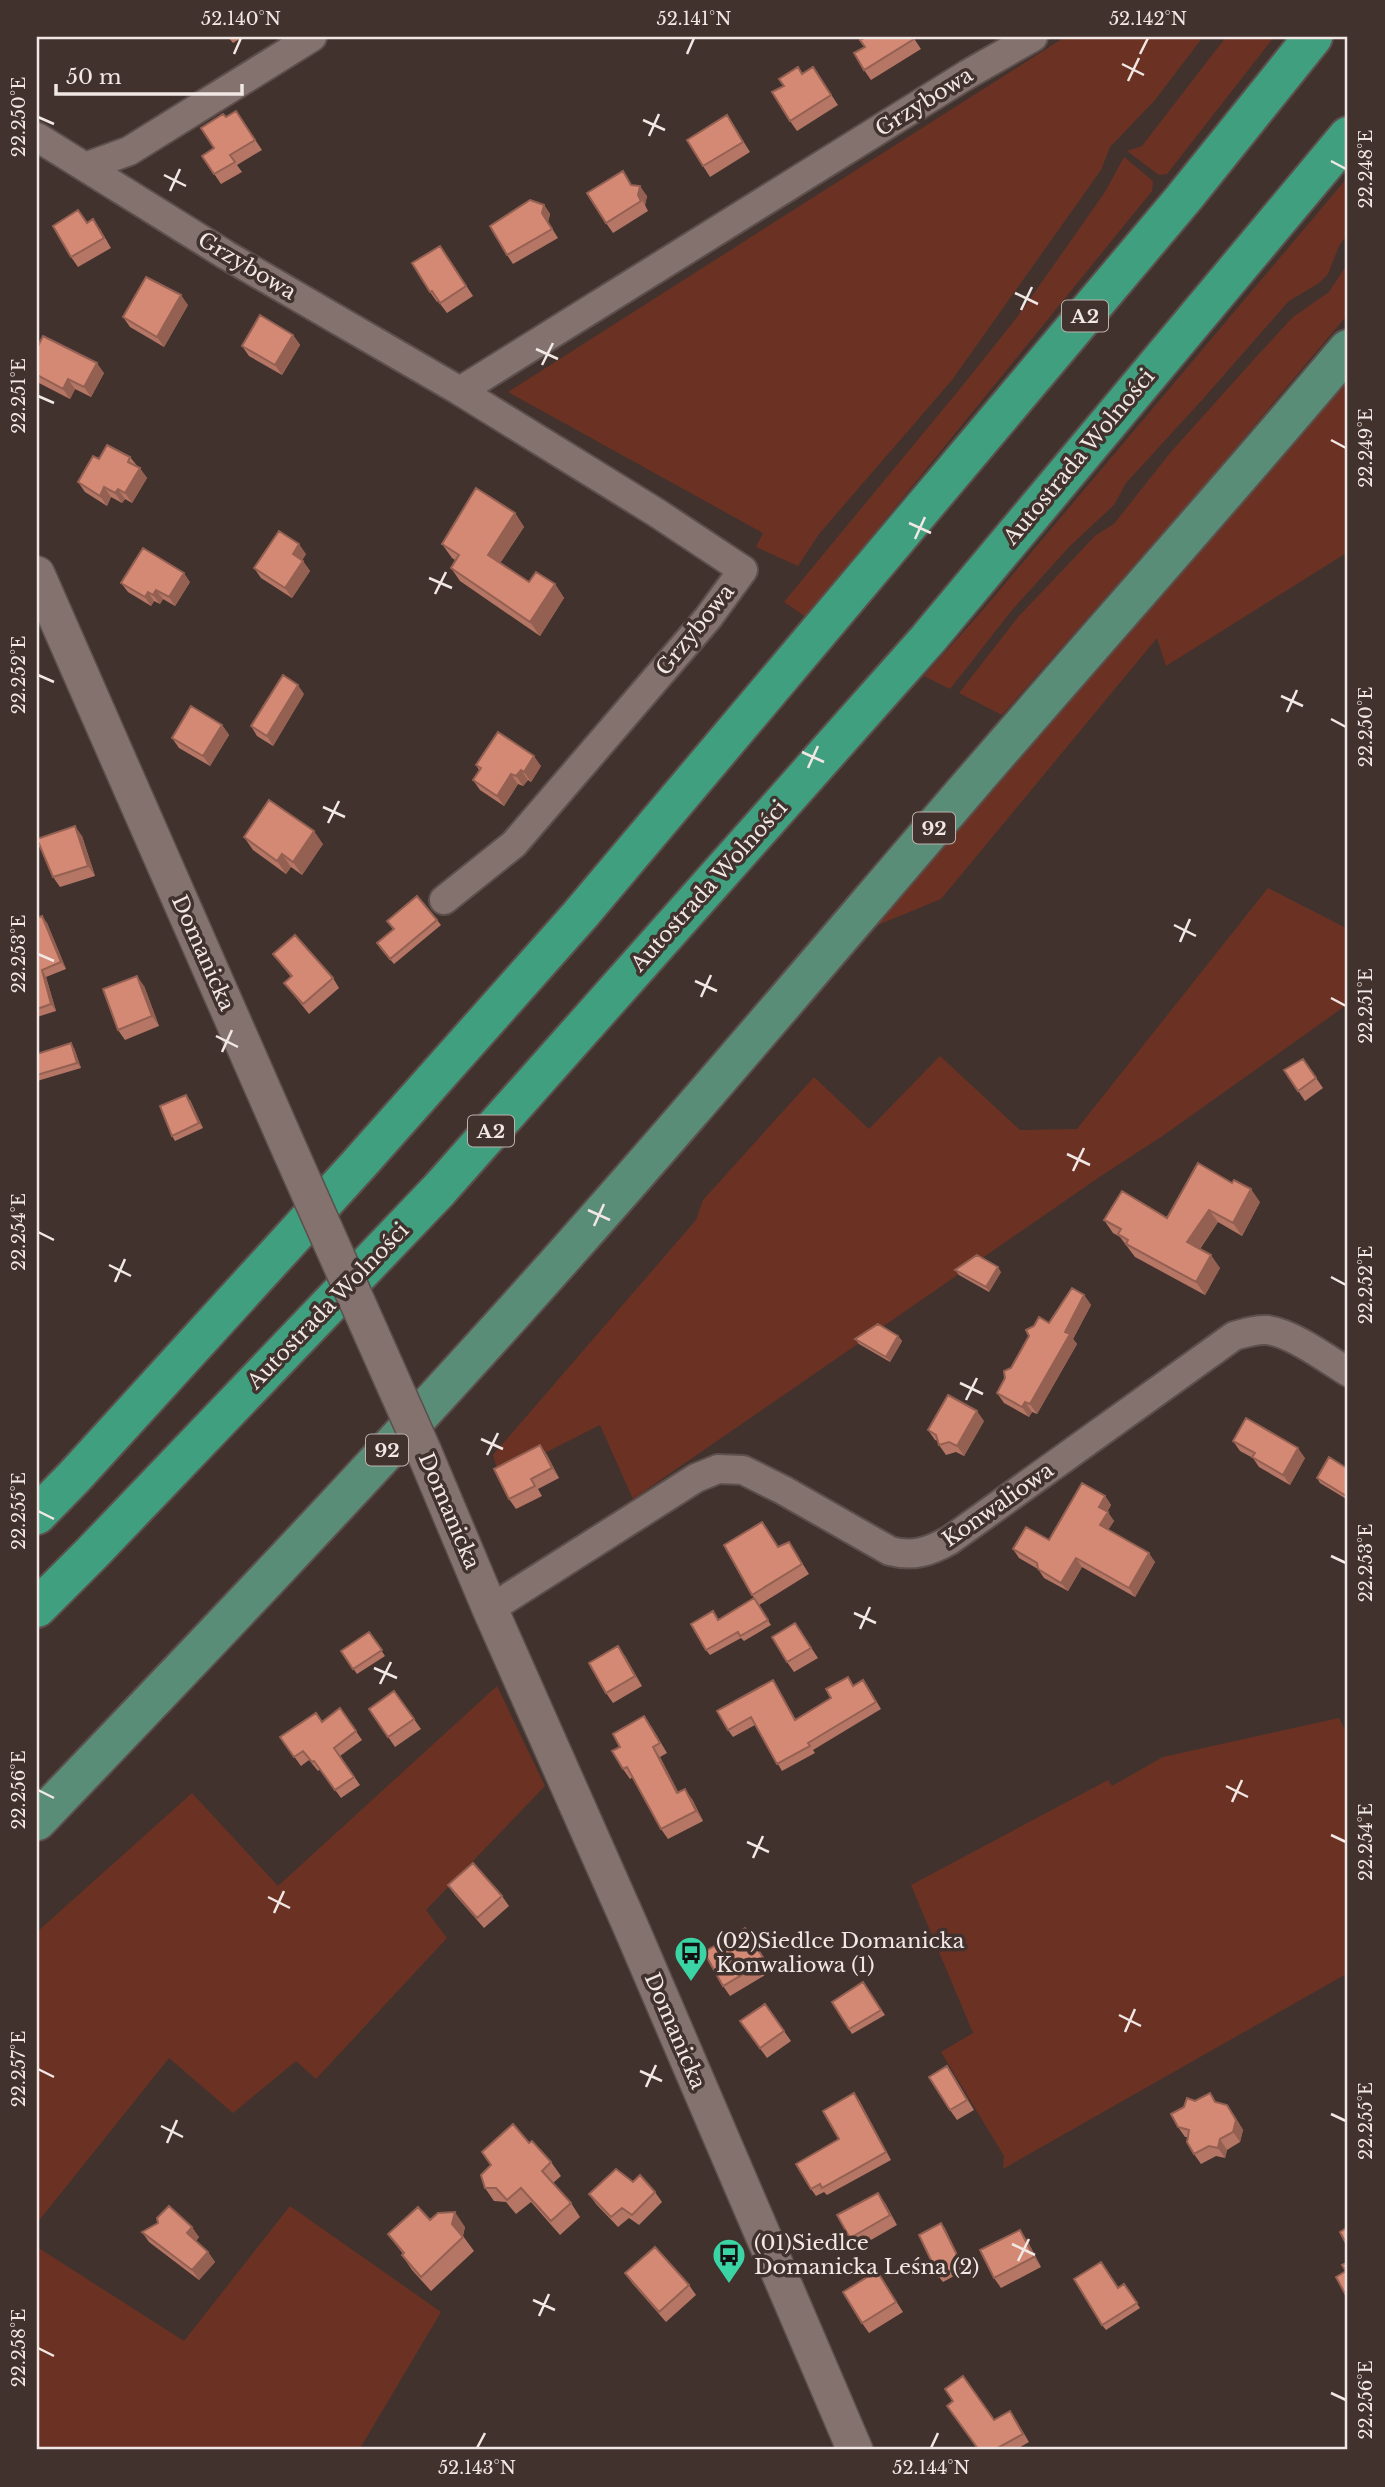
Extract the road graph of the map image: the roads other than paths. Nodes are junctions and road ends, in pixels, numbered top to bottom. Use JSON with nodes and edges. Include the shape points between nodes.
{"nodes":[{"id":1,"x":312,"y":37,"type":"edge"},
{"id":2,"x":1033,"y":37,"type":"edge"},
{"id":3,"x":1313,"y":37,"type":"edge"},
{"id":4,"x":1348,"y":136,"type":"edge"},
{"id":5,"x":37,"y":137,"type":"edge"},
{"id":6,"x":85,"y":167,"type":"junction"},
{"id":7,"x":1348,"y":349,"type":"edge"},
{"id":8,"x":460,"y":391,"type":"junction"},
{"id":9,"x":37,"y":574,"type":"edge"},
{"id":10,"x":444,"y":900,"type":"dead end"},
{"id":11,"x":1348,"y":1372,"type":"edge"},
{"id":12,"x":37,"y":1515,"type":"edge"},
{"id":13,"x":37,"y":1608,"type":"edge"},
{"id":14,"x":490,"y":1609,"type":"junction"},
{"id":15,"x":37,"y":1821,"type":"edge"},
{"id":16,"x":855,"y":2450,"type":"edge"}],
"edges":[{"from":1,"to":6,"type":"street","via":[[129,151]]},
{"from":2,"to":8,"type":"street","name":"Grzybowa"},
{"from":3,"to":12,"type":"highway","number":"A2","via":[[1183,199],[580,915]]},
{"from":4,"to":13,"type":"highway","name":"Autostrada Wolności","number":"A2","via":[[928,639],[439,1190]]},
{"from":5,"to":6,"type":"street","name":"Grzybowa"},
{"from":6,"to":8,"type":"street","name":"Grzybowa"},
{"from":7,"to":15,"type":"main road","number":"92","via":[[520,1305],[243,1607]]},
{"from":8,"to":10,"type":"street","name":"Grzybowa","via":[[743,570],[708,618],[514,844]]},
{"from":9,"to":14,"type":"street","name":"Domanicka","bridge":true},
{"from":11,"to":14,"type":"street","name":"Konwaliowa","via":[[1270,1330],[1234,1336],[950,1541],[920,1554],[890,1551],[743,1470],[718,1469],[696,1478]]},
{"from":14,"to":16,"type":"street","name":"Domanicka"}]}
